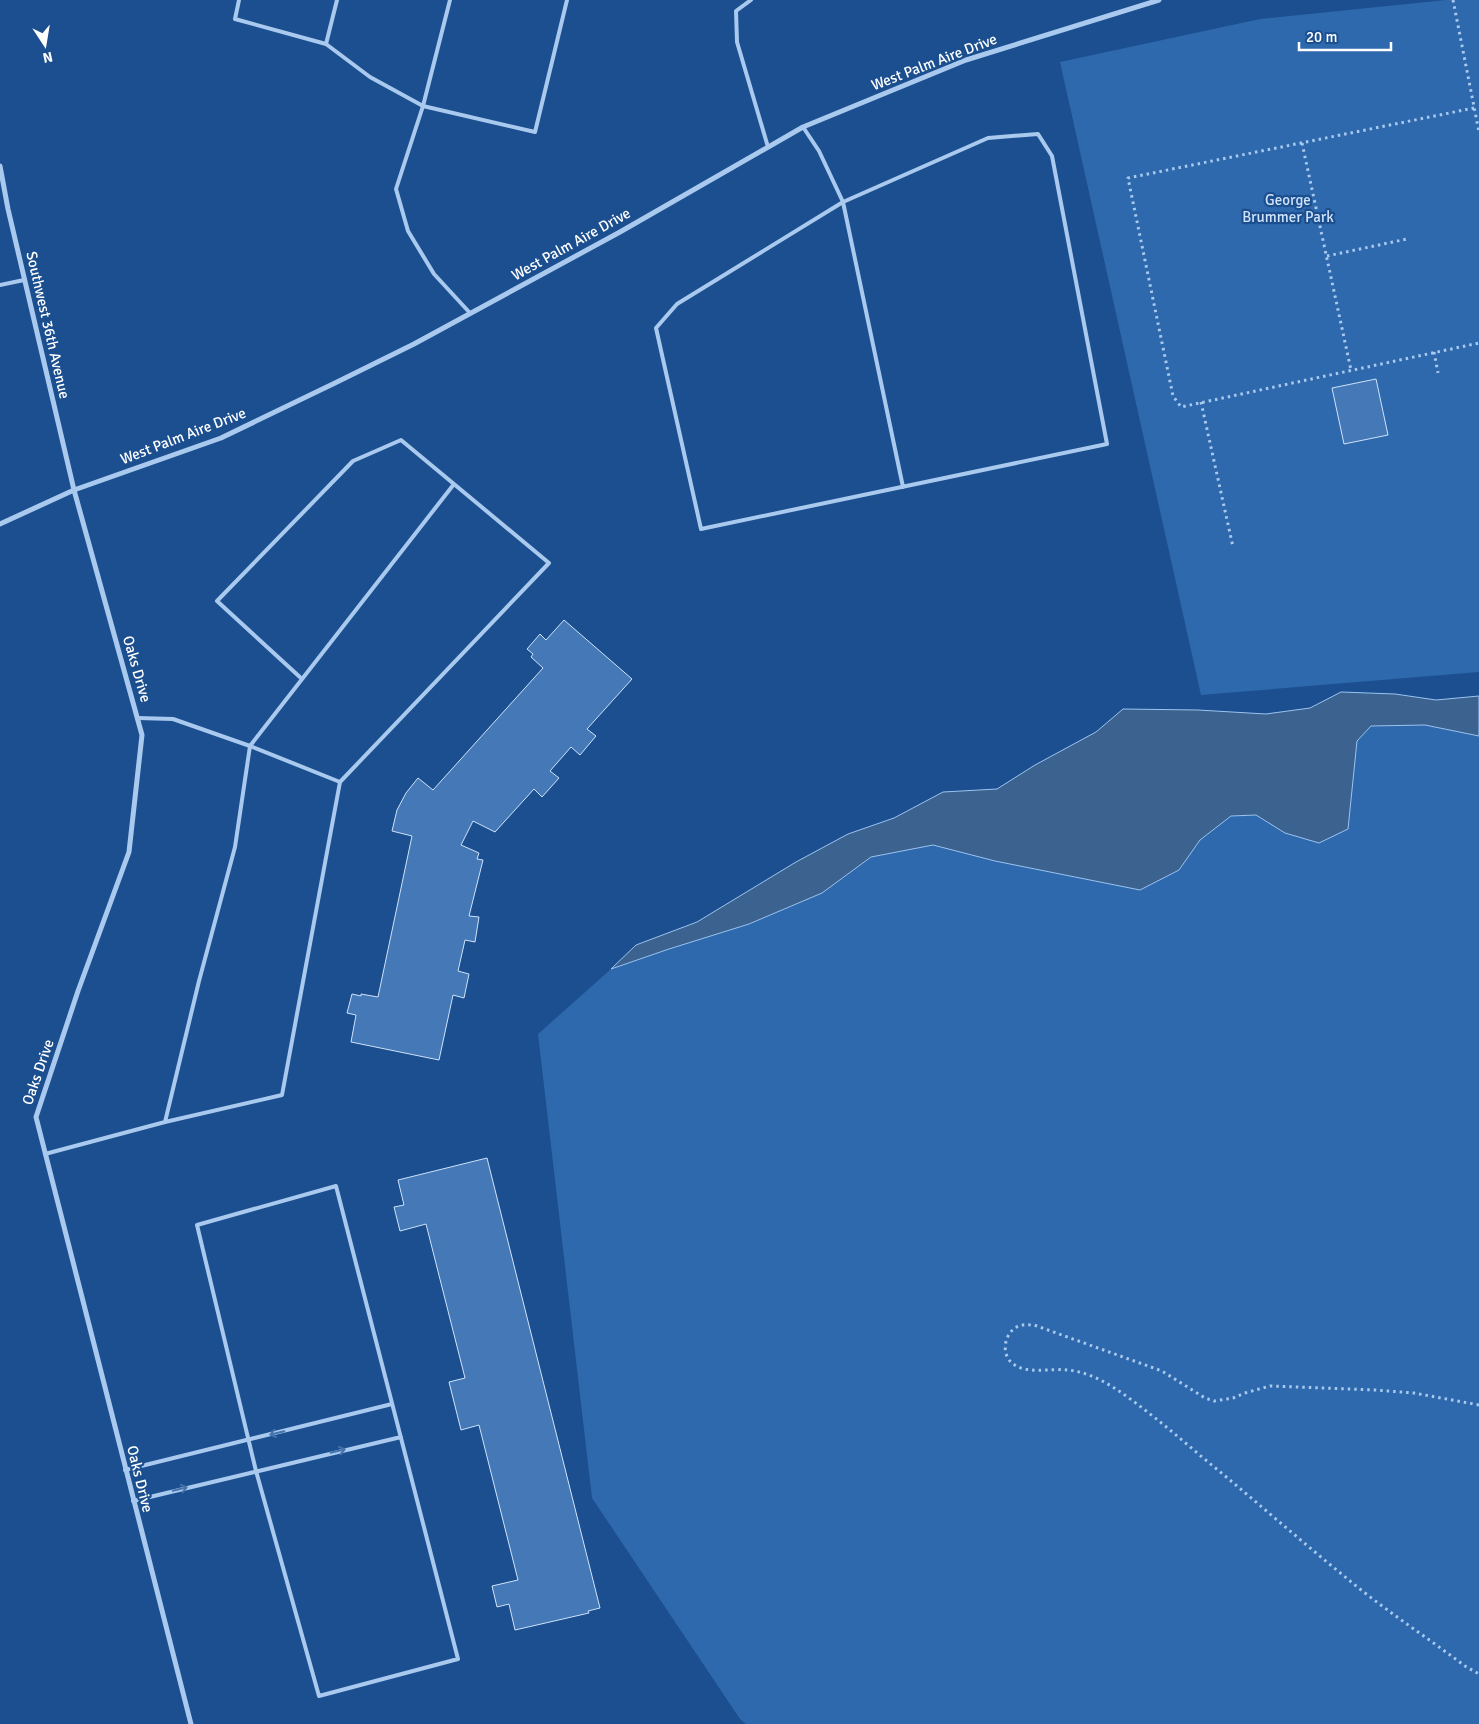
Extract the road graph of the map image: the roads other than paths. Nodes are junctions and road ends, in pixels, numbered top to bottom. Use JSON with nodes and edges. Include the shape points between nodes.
{"nodes":[{"id":1,"x":240,"y":0,"type":"edge"},
{"id":2,"x":337,"y":0,"type":"edge"},
{"id":3,"x":450,"y":0,"type":"edge"},
{"id":4,"x":567,"y":0,"type":"edge"},
{"id":5,"x":751,"y":0,"type":"edge"},
{"id":6,"x":1159,"y":0,"type":"edge"},
{"id":7,"x":326,"y":44,"type":"junction"},
{"id":8,"x":423,"y":106,"type":"junction"},
{"id":9,"x":803,"y":127,"type":"junction"},
{"id":10,"x":768,"y":148,"type":"junction"},
{"id":11,"x":0,"y":166,"type":"edge"},
{"id":12,"x":843,"y":202,"type":"junction"},
{"id":13,"x":24,"y":280,"type":"junction"},
{"id":14,"x":0,"y":285,"type":"edge"},
{"id":15,"x":470,"y":313,"type":"junction"},
{"id":16,"x":454,"y":484,"type":"junction"},
{"id":17,"x":903,"y":487,"type":"junction"},
{"id":18,"x":74,"y":490,"type":"junction"},
{"id":19,"x":0,"y":524,"type":"edge"},
{"id":20,"x":302,"y":679,"type":"junction"},
{"id":21,"x":138,"y":718,"type":"junction"},
{"id":22,"x":250,"y":746,"type":"junction"},
{"id":23,"x":340,"y":782,"type":"junction"},
{"id":24,"x":165,"y":1122,"type":"junction"},
{"id":25,"x":45,"y":1154,"type":"junction"},
{"id":26,"x":392,"y":1404,"type":"junction"},
{"id":27,"x":401,"y":1437,"type":"junction"},
{"id":28,"x":248,"y":1440,"type":"junction"},
{"id":29,"x":125,"y":1470,"type":"junction"},
{"id":30,"x":256,"y":1471,"type":"junction"},
{"id":31,"x":133,"y":1501,"type":"junction"},
{"id":32,"x":191,"y":1724,"type":"edge"}],
"edges":[{"from":1,"to":7,"type":"lane","via":[[235,19]]},
{"from":2,"to":7,"type":"lane"},
{"from":3,"to":8,"type":"lane"},
{"from":4,"to":8,"type":"lane","via":[[535,132]]},
{"from":5,"to":10,"type":"lane","via":[[736,12],[737,42]]},
{"from":6,"to":9,"type":"street","name":"West Palm Aire Drive","via":[[966,60]]},
{"from":7,"to":8,"type":"lane","via":[[370,77]]},
{"from":8,"to":15,"type":"lane","via":[[396,189],[408,231],[434,274]]},
{"from":9,"to":10,"type":"street","name":"West Palm Aire Drive"},
{"from":9,"to":12,"type":"lane","via":[[819,151]]},
{"from":10,"to":15,"type":"street","name":"West Palm Aire Drive"},
{"from":11,"to":13,"type":"street","name":"Southwest 36th Avenue"},
{"from":12,"to":17,"type":"lane"},
{"from":12,"to":17,"type":"lane","via":[[676,304],[656,328],[701,529]]},
{"from":12,"to":17,"type":"lane","via":[[988,138],[1038,134],[1052,156],[1107,444]]},
{"from":13,"to":14,"type":"lane"},
{"from":13,"to":18,"type":"street","name":"Southwest 36th Avenue"},
{"from":15,"to":18,"type":"street","name":"West Palm Aire Drive","via":[[414,344],[221,438]]},
{"from":16,"to":20,"type":"lane"},
{"from":16,"to":20,"type":"lane","via":[[401,440],[353,461],[217,601]]},
{"from":16,"to":23,"type":"lane","via":[[549,562]]},
{"from":18,"to":19,"type":"street","name":"West Palm Aire Drive"},
{"from":18,"to":21,"type":"street","name":"Oaks Drive"},
{"from":20,"to":22,"type":"lane"},
{"from":21,"to":22,"type":"lane","via":[[173,719]]},
{"from":21,"to":25,"type":"street","name":"Oaks Drive","via":[[142,735],[129,852],[36,1117]]},
{"from":22,"to":23,"type":"lane"},
{"from":22,"to":24,"type":"lane","via":[[235,847]]},
{"from":23,"to":24,"type":"lane","via":[[282,1094]]},
{"from":24,"to":25,"type":"lane"},
{"from":25,"to":29,"type":"street","name":"Oaks Drive"},
{"from":26,"to":27,"type":"lane"},
{"from":26,"to":28,"type":"lane","one_way":true},
{"from":26,"to":28,"type":"lane","via":[[336,1186],[197,1225]]},
{"from":30,"to":27,"type":"lane","one_way":true},
{"from":27,"to":30,"type":"lane","via":[[458,1659],[319,1696]]},
{"from":28,"to":29,"type":"lane"},
{"from":28,"to":30,"type":"lane"},
{"from":29,"to":31,"type":"street","name":"Oaks Drive"},
{"from":31,"to":30,"type":"lane","one_way":true},
{"from":31,"to":32,"type":"street","name":"Oaks Drive"}]}
